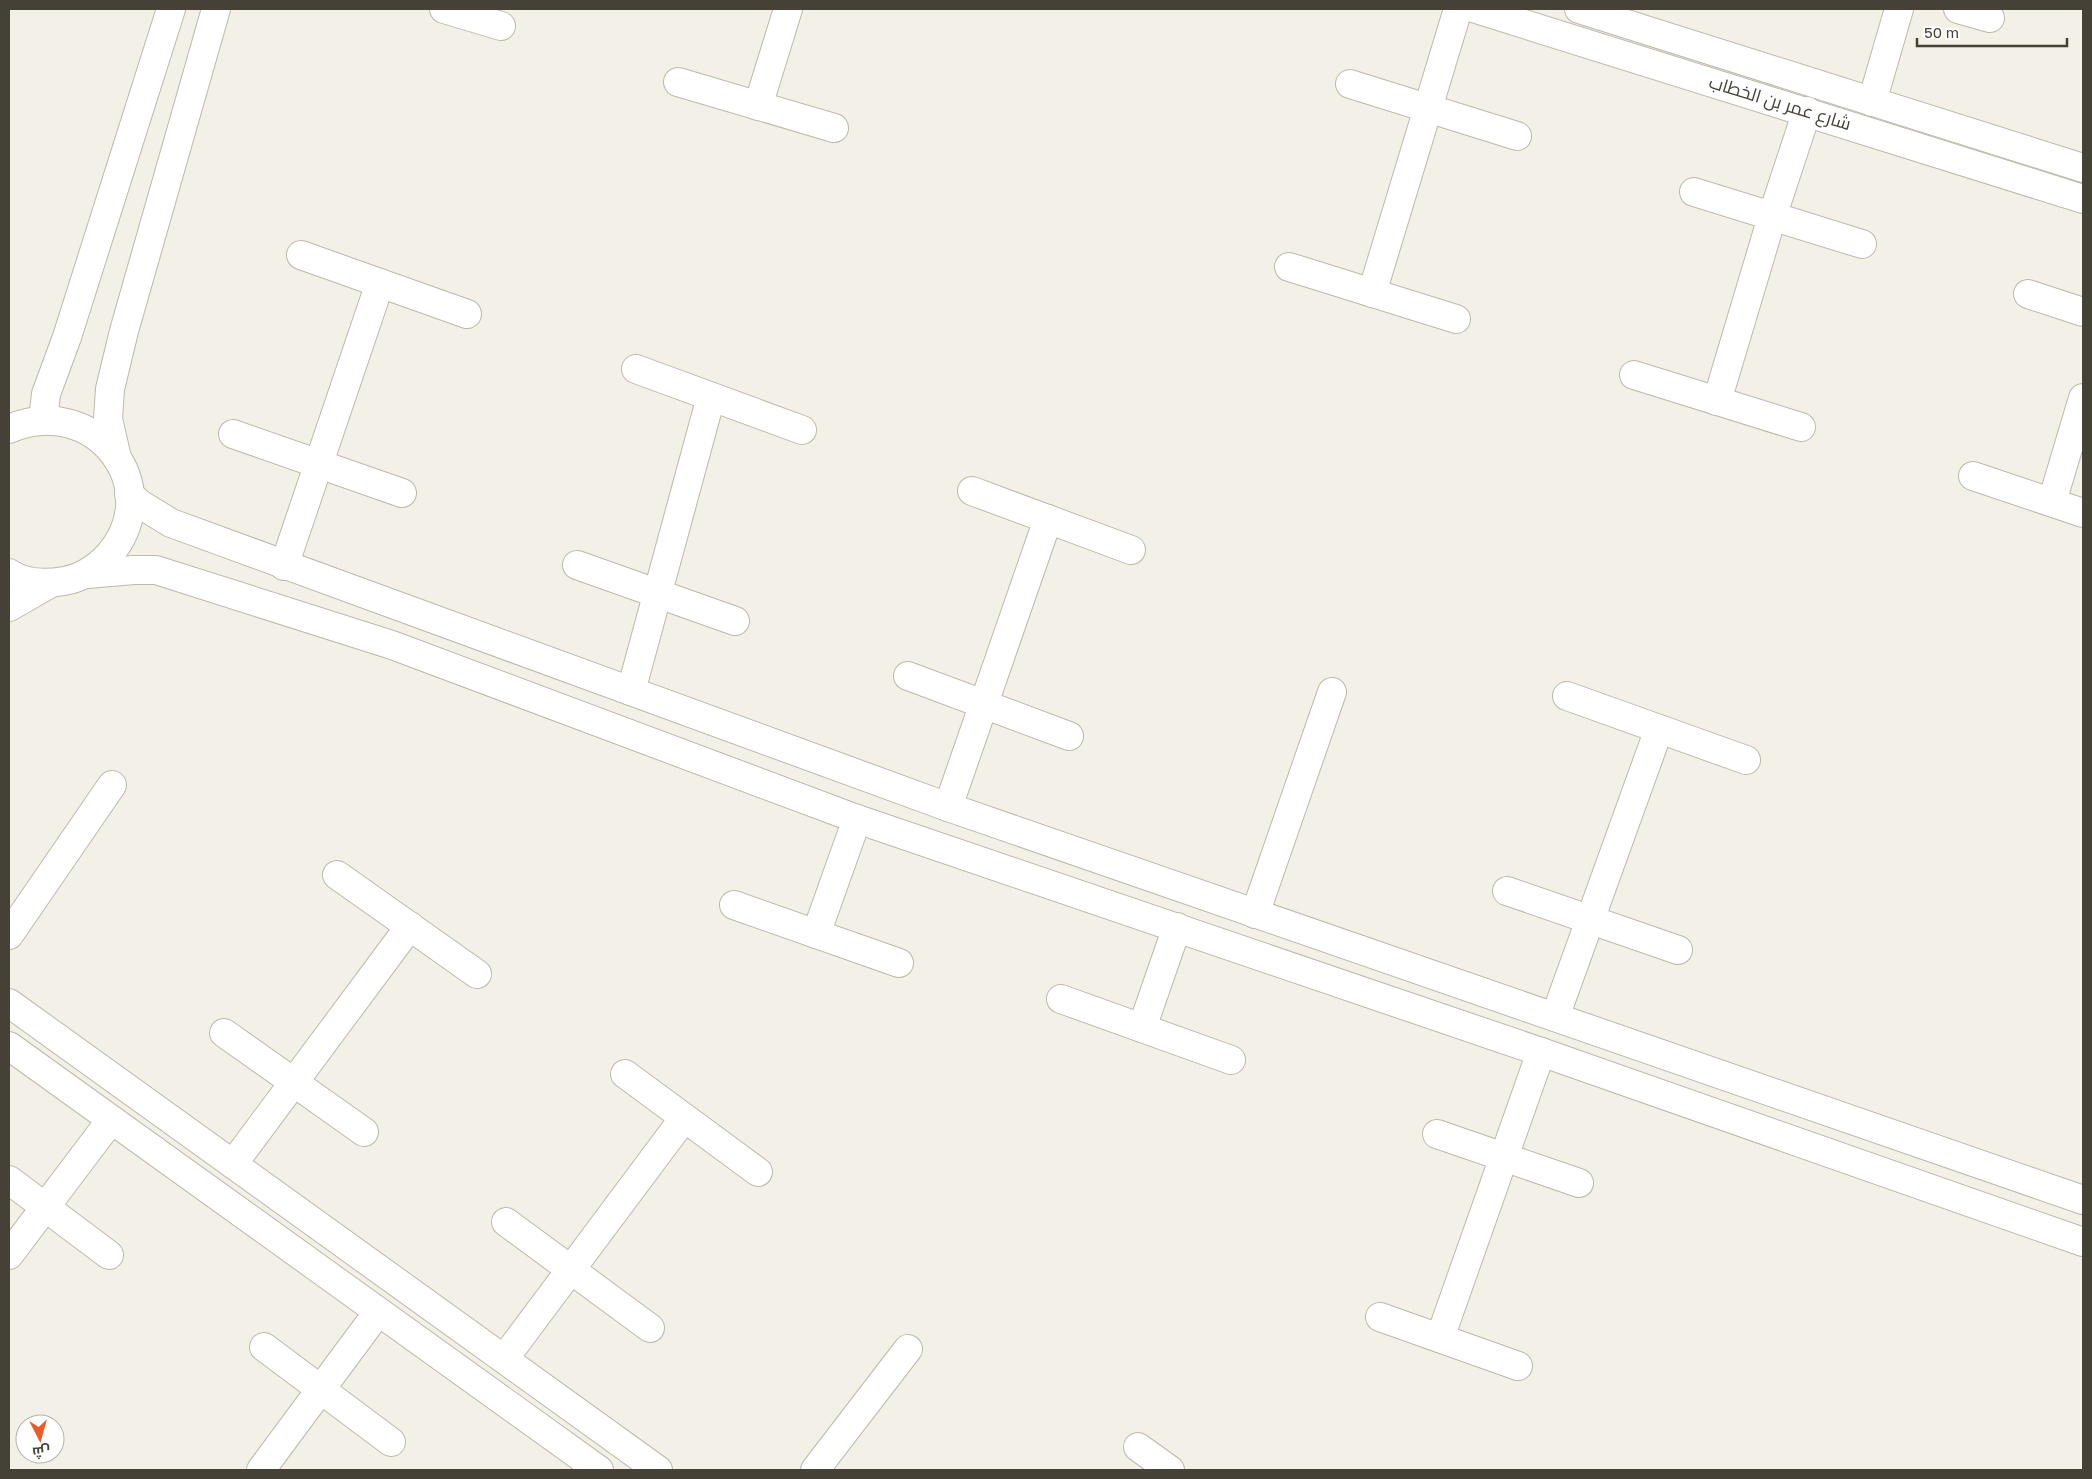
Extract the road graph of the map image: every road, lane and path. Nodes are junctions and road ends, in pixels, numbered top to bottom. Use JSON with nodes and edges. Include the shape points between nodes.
{"nodes":[{"id":1,"x":171,"y":9,"type":"edge"},
{"id":2,"x":216,"y":9,"type":"edge"},
{"id":3,"x":444,"y":9,"type":"edge"},
{"id":4,"x":788,"y":9,"type":"edge"},
{"id":5,"x":1458,"y":9,"type":"edge"},
{"id":6,"x":1476,"y":9,"type":"edge"},
{"id":7,"x":1579,"y":9,"type":"edge"},
{"id":8,"x":1899,"y":9,"type":"edge"},
{"id":9,"x":1958,"y":9,"type":"edge"},
{"id":10,"x":1990,"y":18,"type":"dead end"},
{"id":11,"x":501,"y":26,"type":"dead end"},
{"id":12,"x":678,"y":82,"type":"dead end"},
{"id":13,"x":1350,"y":84,"type":"dead end"},
{"id":14,"x":1872,"y":102,"type":"junction"},
{"id":15,"x":758,"y":106,"type":"junction"},
{"id":16,"x":1428,"y":108,"type":"junction"},
{"id":17,"x":1807,"y":111,"type":"junction"},
{"id":18,"x":834,"y":128,"type":"dead end"},
{"id":19,"x":1517,"y":136,"type":"dead end"},
{"id":20,"x":2083,"y":168,"type":"edge"},
{"id":21,"x":1694,"y":192,"type":"dead end"},
{"id":22,"x":2083,"y":199,"type":"edge"},
{"id":23,"x":1772,"y":217,"type":"junction"},
{"id":24,"x":1862,"y":244,"type":"dead end"},
{"id":25,"x":301,"y":256,"type":"dead end"},
{"id":26,"x":1289,"y":267,"type":"dead end"},
{"id":27,"x":380,"y":283,"type":"junction"},
{"id":28,"x":1372,"y":293,"type":"junction"},
{"id":29,"x":2028,"y":294,"type":"dead end"},
{"id":30,"x":2083,"y":312,"type":"edge"},
{"id":31,"x":467,"y":314,"type":"dead end"},
{"id":32,"x":1456,"y":319,"type":"dead end"},
{"id":33,"x":636,"y":369,"type":"dead end"},
{"id":34,"x":1634,"y":375,"type":"dead end"},
{"id":35,"x":711,"y":397,"type":"junction"},
{"id":36,"x":2083,"y":398,"type":"edge"},
{"id":37,"x":1717,"y":401,"type":"junction"},
{"id":38,"x":43,"y":420,"type":"junction"},
{"id":39,"x":1801,"y":427,"type":"dead end"},
{"id":40,"x":9,"y":429,"type":"edge"},
{"id":41,"x":802,"y":430,"type":"dead end"},
{"id":42,"x":233,"y":434,"type":"dead end"},
{"id":43,"x":117,"y":458,"type":"junction"},
{"id":44,"x":319,"y":464,"type":"junction"},
{"id":45,"x":1973,"y":476,"type":"dead end"},
{"id":46,"x":972,"y":491,"type":"dead end"},
{"id":47,"x":402,"y":493,"type":"dead end"},
{"id":48,"x":129,"y":494,"type":"junction"},
{"id":49,"x":2052,"y":502,"type":"junction"},
{"id":50,"x":2083,"y":513,"type":"edge"},
{"id":51,"x":1048,"y":519,"type":"junction"},
{"id":52,"x":1131,"y":550,"type":"dead end"},
{"id":53,"x":577,"y":565,"type":"dead end"},
{"id":54,"x":284,"y":566,"type":"junction"},
{"id":55,"x":9,"y":574,"type":"edge"},
{"id":56,"x":87,"y":574,"type":"junction"},
{"id":57,"x":51,"y":584,"type":"junction"},
{"id":58,"x":658,"y":594,"type":"junction"},
{"id":59,"x":9,"y":607,"type":"edge"},
{"id":60,"x":408,"y":611,"type":"junction"},
{"id":61,"x":735,"y":621,"type":"dead end"},
{"id":62,"x":392,"y":645,"type":"junction"},
{"id":63,"x":908,"y":676,"type":"dead end"},
{"id":64,"x":631,"y":690,"type":"junction"},
{"id":65,"x":1332,"y":692,"type":"dead end"},
{"id":66,"x":1567,"y":696,"type":"dead end"},
{"id":67,"x":984,"y":705,"type":"junction"},
{"id":68,"x":1659,"y":729,"type":"junction"},
{"id":69,"x":1069,"y":736,"type":"dead end"},
{"id":70,"x":1746,"y":760,"type":"dead end"},
{"id":71,"x":112,"y":785,"type":"dead end"},
{"id":72,"x":948,"y":806,"type":"junction"},
{"id":73,"x":857,"y":819,"type":"junction"},
{"id":74,"x":337,"y":875,"type":"dead end"},
{"id":75,"x":1508,"y":891,"type":"dead end"},
{"id":76,"x":734,"y":905,"type":"dead end"},
{"id":77,"x":1255,"y":914,"type":"junction"},
{"id":78,"x":1590,"y":920,"type":"junction"},
{"id":79,"x":410,"y":926,"type":"junction"},
{"id":80,"x":1177,"y":928,"type":"junction"},
{"id":81,"x":816,"y":934,"type":"junction"},
{"id":82,"x":9,"y":935,"type":"edge"},
{"id":83,"x":1678,"y":950,"type":"dead end"},
{"id":84,"x":899,"y":963,"type":"dead end"},
{"id":85,"x":477,"y":974,"type":"dead end"},
{"id":86,"x":1061,"y":999,"type":"dead end"},
{"id":87,"x":9,"y":1003,"type":"edge"},
{"id":88,"x":1555,"y":1017,"type":"junction"},
{"id":89,"x":37,"y":1023,"type":"junction"},
{"id":90,"x":1142,"y":1028,"type":"junction"},
{"id":91,"x":224,"y":1033,"type":"dead end"},
{"id":92,"x":12,"y":1049,"type":"edge"},
{"id":93,"x":1542,"y":1052,"type":"junction"},
{"id":94,"x":1232,"y":1060,"type":"dead end"},
{"id":95,"x":625,"y":1074,"type":"dead end"},
{"id":96,"x":294,"y":1083,"type":"junction"},
{"id":97,"x":684,"y":1118,"type":"junction"},
{"id":98,"x":111,"y":1120,"type":"junction"},
{"id":99,"x":364,"y":1132,"type":"dead end"},
{"id":100,"x":1437,"y":1134,"type":"dead end"},
{"id":101,"x":1504,"y":1157,"type":"junction"},
{"id":102,"x":233,"y":1164,"type":"junction"},
{"id":103,"x":758,"y":1172,"type":"dead end"},
{"id":104,"x":9,"y":1180,"type":"edge"},
{"id":105,"x":1578,"y":1183,"type":"dead end"},
{"id":106,"x":2083,"y":1200,"type":"edge"},
{"id":107,"x":45,"y":1207,"type":"junction"},
{"id":108,"x":506,"y":1222,"type":"dead end"},
{"id":109,"x":2083,"y":1242,"type":"edge"},
{"id":110,"x":9,"y":1255,"type":"edge"},
{"id":111,"x":109,"y":1255,"type":"dead end"},
{"id":112,"x":571,"y":1270,"type":"junction"},
{"id":113,"x":378,"y":1312,"type":"junction"},
{"id":114,"x":1380,"y":1317,"type":"dead end"},
{"id":115,"x":650,"y":1328,"type":"dead end"},
{"id":116,"x":1440,"y":1338,"type":"junction"},
{"id":117,"x":264,"y":1347,"type":"dead end"},
{"id":118,"x":908,"y":1349,"type":"dead end"},
{"id":119,"x":504,"y":1359,"type":"junction"},
{"id":120,"x":1518,"y":1366,"type":"dead end"},
{"id":121,"x":320,"y":1390,"type":"junction"},
{"id":122,"x":391,"y":1442,"type":"dead end"},
{"id":123,"x":1138,"y":1447,"type":"dead end"},
{"id":124,"x":261,"y":1470,"type":"edge"},
{"id":125,"x":599,"y":1470,"type":"edge"},
{"id":126,"x":658,"y":1470,"type":"edge"},
{"id":127,"x":815,"y":1470,"type":"edge"},
{"id":128,"x":1170,"y":1470,"type":"edge"}],
"edges":[{"from":1,"to":38,"type":"street","via":[[68,337],[46,394]]},
{"from":2,"to":43,"type":"street","via":[[126,321],[110,389],[108,420]]},
{"from":3,"to":11,"type":"street"},
{"from":4,"to":15,"type":"street"},
{"from":5,"to":16,"type":"street"},
{"from":6,"to":17,"type":"street","name":"شارع عمر بن الخطاب"},
{"from":7,"to":14,"type":"street","name":"شارع عمر بن الخطاب"},
{"from":8,"to":14,"type":"street"},
{"from":9,"to":10,"type":"street"},
{"from":12,"to":15,"type":"street"},
{"from":13,"to":16,"type":"street"},
{"from":14,"to":20,"type":"street","name":"شارع عمر بن الخطاب"},
{"from":15,"to":18,"type":"street"},
{"from":16,"to":19,"type":"street"},
{"from":16,"to":28,"type":"street"},
{"from":17,"to":22,"type":"street","name":"شارع عمر بن الخطاب"},
{"from":17,"to":23,"type":"street"},
{"from":21,"to":23,"type":"street"},
{"from":23,"to":24,"type":"street"},
{"from":23,"to":37,"type":"street"},
{"from":25,"to":27,"type":"street"},
{"from":26,"to":28,"type":"street"},
{"from":27,"to":31,"type":"street"},
{"from":27,"to":44,"type":"street"},
{"from":28,"to":32,"type":"street"},
{"from":29,"to":30,"type":"street"},
{"from":33,"to":35,"type":"street"},
{"from":34,"to":37,"type":"street"},
{"from":35,"to":41,"type":"street"},
{"from":35,"to":58,"type":"street"},
{"from":36,"to":49,"type":"street"},
{"from":37,"to":39,"type":"street"},
{"from":38,"to":40,"type":"street"},
{"from":38,"to":43,"type":"street","via":[[65,421],[85,429],[103,441]]},
{"from":42,"to":44,"type":"street"},
{"from":43,"to":48,"type":"street"},
{"from":44,"to":47,"type":"street"},
{"from":44,"to":54,"type":"street"},
{"from":45,"to":49,"type":"street"},
{"from":46,"to":51,"type":"street"},
{"from":48,"to":54,"type":"street","via":[[160,518]]},
{"from":48,"to":56,"type":"street","via":[[124,531],[103,562]]},
{"from":49,"to":50,"type":"street"},
{"from":51,"to":52,"type":"street"},
{"from":51,"to":67,"type":"street"},
{"from":53,"to":58,"type":"street"},
{"from":54,"to":60,"type":"street"},
{"from":55,"to":57,"type":"street","via":[[31,582]]},
{"from":56,"to":57,"type":"street"},
{"from":56,"to":62,"type":"street","via":[[156,570]]},
{"from":57,"to":59,"type":"street"},
{"from":58,"to":61,"type":"street"},
{"from":58,"to":64,"type":"street"},
{"from":60,"to":62,"type":"street"},
{"from":60,"to":64,"type":"street"},
{"from":62,"to":73,"type":"street"},
{"from":63,"to":67,"type":"street"},
{"from":64,"to":72,"type":"street"},
{"from":65,"to":77,"type":"street"},
{"from":66,"to":68,"type":"street"},
{"from":67,"to":69,"type":"street"},
{"from":67,"to":72,"type":"street"},
{"from":68,"to":70,"type":"street"},
{"from":68,"to":78,"type":"street"},
{"from":71,"to":82,"type":"street"},
{"from":72,"to":77,"type":"street"},
{"from":73,"to":80,"type":"street"},
{"from":73,"to":81,"type":"street"},
{"from":74,"to":79,"type":"street"},
{"from":75,"to":78,"type":"street"},
{"from":76,"to":81,"type":"street"},
{"from":77,"to":88,"type":"street"},
{"from":78,"to":83,"type":"street"},
{"from":78,"to":88,"type":"street"},
{"from":79,"to":85,"type":"street"},
{"from":79,"to":96,"type":"street"},
{"from":80,"to":90,"type":"street"},
{"from":80,"to":93,"type":"street"},
{"from":81,"to":84,"type":"street"},
{"from":86,"to":90,"type":"street"},
{"from":87,"to":89,"type":"street"},
{"from":88,"to":106,"type":"street"},
{"from":89,"to":92,"type":"street"},
{"from":89,"to":102,"type":"street"},
{"from":90,"to":94,"type":"street"},
{"from":91,"to":96,"type":"street"},
{"from":92,"to":98,"type":"street"},
{"from":93,"to":101,"type":"street"},
{"from":93,"to":109,"type":"street"},
{"from":95,"to":97,"type":"street"},
{"from":96,"to":99,"type":"street"},
{"from":96,"to":102,"type":"street"},
{"from":97,"to":103,"type":"street"},
{"from":97,"to":112,"type":"street"},
{"from":98,"to":107,"type":"street"},
{"from":98,"to":113,"type":"street"},
{"from":100,"to":101,"type":"street"},
{"from":101,"to":105,"type":"street"},
{"from":101,"to":116,"type":"street"},
{"from":102,"to":119,"type":"street"},
{"from":104,"to":107,"type":"street"},
{"from":107,"to":110,"type":"street"},
{"from":107,"to":111,"type":"street"},
{"from":108,"to":112,"type":"street"},
{"from":112,"to":115,"type":"street"},
{"from":112,"to":119,"type":"street"},
{"from":113,"to":121,"type":"street"},
{"from":113,"to":125,"type":"street"},
{"from":114,"to":116,"type":"street"},
{"from":116,"to":120,"type":"street"},
{"from":117,"to":121,"type":"street"},
{"from":118,"to":127,"type":"street"},
{"from":119,"to":126,"type":"street"},
{"from":121,"to":122,"type":"street"},
{"from":121,"to":124,"type":"street"},
{"from":123,"to":128,"type":"street"}]}
